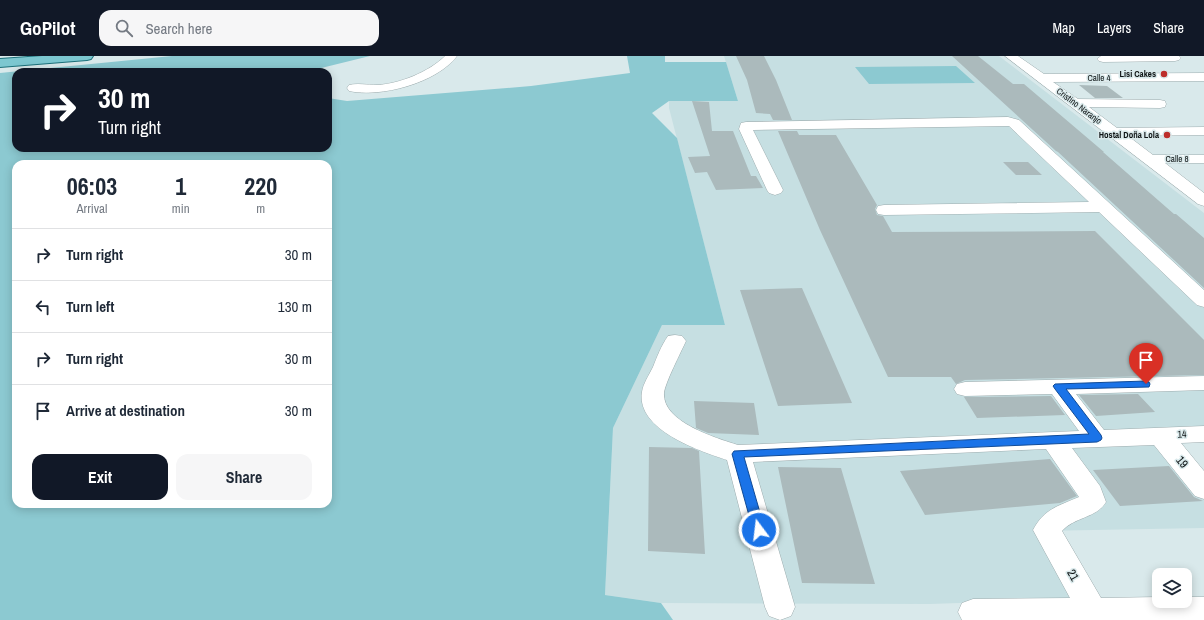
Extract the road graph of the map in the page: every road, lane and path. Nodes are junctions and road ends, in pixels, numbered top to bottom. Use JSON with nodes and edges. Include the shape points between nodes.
{"nodes":[{"id":1,"x":87,"y":56,"type":"edge"},
{"id":2,"x":451,"y":56,"type":"edge"},
{"id":3,"x":1011,"y":56,"type":"edge"},
{"id":4,"x":1174,"y":57,"type":"edge"},
{"id":5,"x":1103,"y":59,"type":"dead end"},
{"id":6,"x":0,"y":63,"type":"edge"},
{"id":7,"x":1204,"y":76,"type":"edge"},
{"id":8,"x":1042,"y":78,"type":"junction"},
{"id":9,"x":353,"y":88,"type":"dead end"},
{"id":10,"x":1075,"y":103,"type":"junction"},
{"id":11,"x":1160,"y":104,"type":"dead end"},
{"id":12,"x":1204,"y":131,"type":"edge"},
{"id":13,"x":1114,"y":132,"type":"junction"},
{"id":14,"x":1150,"y":159,"type":"junction"},
{"id":15,"x":1204,"y":159,"type":"edge"},
{"id":16,"x":775,"y":190,"type":"dead end"},
{"id":17,"x":1203,"y":200,"type":"edge"},
{"id":18,"x":1104,"y":207,"type":"junction"},
{"id":19,"x":884,"y":210,"type":"dead end"},
{"id":20,"x":1204,"y":301,"type":"edge"},
{"id":21,"x":675,"y":341,"type":"dead end"},
{"id":22,"x":1204,"y":383,"type":"edge"},
{"id":23,"x":1058,"y":386,"type":"junction"},
{"id":24,"x":965,"y":389,"type":"dead end"},
{"id":25,"x":1204,"y":434,"type":"edge"},
{"id":26,"x":1160,"y":435,"type":"junction"},
{"id":27,"x":1097,"y":438,"type":"junction"},
{"id":28,"x":1052,"y":440,"type":"junction"},
{"id":29,"x":738,"y":454,"type":"junction"},
{"id":30,"x":1204,"y":489,"type":"edge"},
{"id":31,"x":780,"y":607,"type":"dead end"},
{"id":32,"x":1204,"y":610,"type":"edge"},
{"id":33,"x":972,"y":612,"type":"dead end"},
{"id":34,"x":1095,"y":615,"type":"edge"}],
"edges":[{"from":1,"to":6,"type":"main road"},
{"from":2,"to":9,"type":"street","via":[[440,66],[405,83],[384,88]]},
{"from":3,"to":8,"type":"street","name":"Cristino Naranjo"},
{"from":4,"to":5,"type":"street"},
{"from":4,"to":7,"type":"street"},
{"from":7,"to":8,"type":"street","name":"Calle 4"},
{"from":8,"to":10,"type":"street","name":"Cristino Naranjo"},
{"from":10,"to":11,"type":"street"},
{"from":10,"to":13,"type":"street","name":"Cristino Naranjo"},
{"from":12,"to":13,"type":"street"},
{"from":13,"to":14,"type":"street","name":"Cristino Naranjo"},
{"from":14,"to":15,"type":"street","name":"Calle 8"},
{"from":14,"to":17,"type":"street","name":"Cristino Naranjo"},
{"from":16,"to":18,"type":"street","via":[[746,126],[1001,120],[1014,123]]},
{"from":18,"to":19,"type":"street"},
{"from":18,"to":20,"type":"street"},
{"from":21,"to":29,"type":"street","via":[[653,393],[654,406],[663,419],[678,429],[713,446]]},
{"from":22,"to":23,"type":"street"},
{"from":23,"to":24,"type":"street"},
{"from":23,"to":27,"type":"street"},
{"from":25,"to":26,"type":"street","name":"14"},
{"from":26,"to":27,"type":"street","name":"14"},
{"from":26,"to":30,"type":"street","name":"19"},
{"from":27,"to":28,"type":"street","name":"14"},
{"from":28,"to":29,"type":"street","name":"14"},
{"from":28,"to":34,"type":"street","name":"21","via":[[1091,493],[1093,502],[1057,518],[1047,530]]},
{"from":29,"to":31,"type":"street"},
{"from":32,"to":34,"type":"street"},
{"from":33,"to":34,"type":"street"}]}
